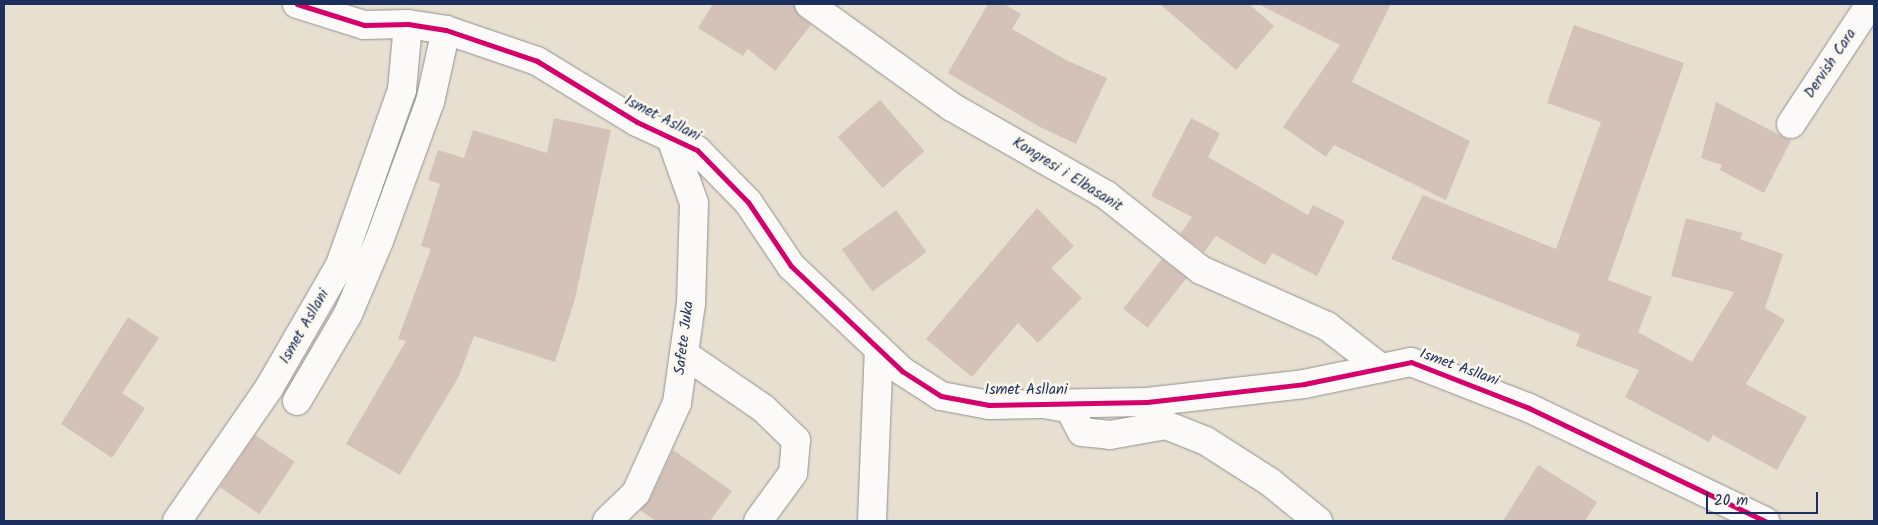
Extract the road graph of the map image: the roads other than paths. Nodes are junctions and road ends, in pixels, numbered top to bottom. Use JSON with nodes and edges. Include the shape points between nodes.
{"nodes":[{"id":1,"x":297,"y":4,"type":"edge"},
{"id":2,"x":809,"y":4,"type":"edge"},
{"id":3,"x":1870,"y":4,"type":"edge"},
{"id":4,"x":408,"y":24,"type":"junction"},
{"id":5,"x":446,"y":30,"type":"junction"},
{"id":6,"x":1791,"y":124,"type":"dead end"},
{"id":7,"x":671,"y":138,"type":"junction"},
{"id":8,"x":879,"y":350,"type":"junction"},
{"id":9,"x":684,"y":354,"type":"junction"},
{"id":10,"x":1381,"y":368,"type":"junction"},
{"id":11,"x":298,"y":401,"type":"dead end"},
{"id":12,"x":1045,"y":404,"type":"junction"},
{"id":13,"x":177,"y":521,"type":"edge"},
{"id":14,"x":608,"y":521,"type":"edge"},
{"id":15,"x":758,"y":521,"type":"edge"},
{"id":16,"x":872,"y":521,"type":"edge"},
{"id":17,"x":1318,"y":521,"type":"edge"},
{"id":18,"x":1765,"y":521,"type":"edge"}],
"edges":[{"from":1,"to":4,"type":"street","name":"Ismet Asllani","via":[[364,25]]},
{"from":2,"to":10,"type":"street","name":"Kongresi i Elbasanit","via":[[952,107],[1106,196],[1201,270],[1327,326]]},
{"from":3,"to":6,"type":"street","name":"Dervish Cara"},
{"from":4,"to":5,"type":"street","name":"Ismet Asllani"},
{"from":4,"to":13,"type":"street","name":"Ismet Asllani","via":[[402,90],[340,265],[269,388]]},
{"from":5,"to":7,"type":"street","name":"Ismet Asllani","via":[[537,61],[637,122]]},
{"from":5,"to":11,"type":"street","name":"Ismet Asllani","via":[[430,102],[379,240],[348,314]]},
{"from":7,"to":8,"type":"street","name":"Ismet Asllani","via":[[697,150],[748,202],[791,266]]},
{"from":7,"to":9,"type":"street","name":"Safete Juka","via":[[694,203],[691,304]]},
{"from":8,"to":12,"type":"street","name":"Ismet Asllani","via":[[902,371],[941,396],[989,405]]},
{"from":8,"to":16,"type":"street"},
{"from":9,"to":14,"type":"street","name":"Safete Juka","via":[[677,403],[636,493]]},
{"from":9,"to":15,"type":"street","via":[[763,408],[796,440],[793,473]]},
{"from":10,"to":12,"type":"street","name":"Ismet Asllani","via":[[1235,394],[1147,402]]},
{"from":10,"to":18,"type":"street","name":"Ismet Asllani","via":[[1410,362],[1529,408]]},
{"from":12,"to":17,"type":"street","name":"Ismet Asllani","via":[[1068,408],[1082,432],[1110,436],[1166,425],[1206,441],[1270,482]]}]}
